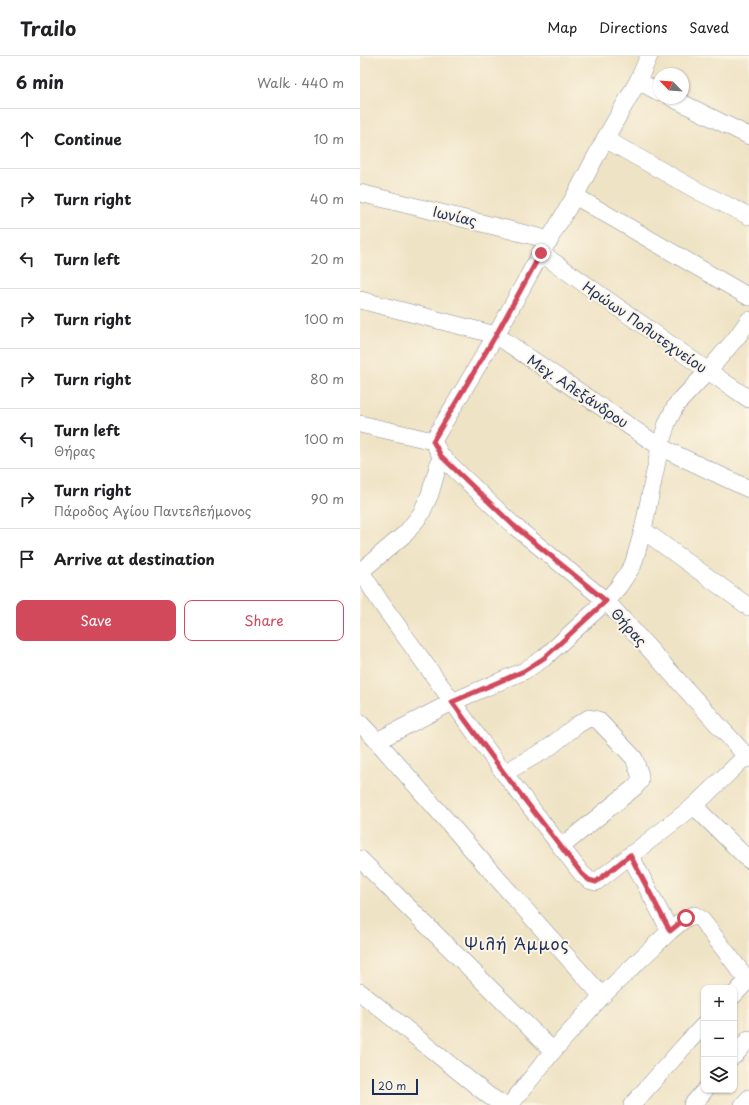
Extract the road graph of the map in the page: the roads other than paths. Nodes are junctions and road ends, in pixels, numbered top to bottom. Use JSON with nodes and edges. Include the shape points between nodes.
{"nodes":[{"id":1,"x":649,"y":56,"type":"edge"},
{"id":2,"x":638,"y":81,"type":"junction"},
{"id":3,"x":653,"y":89,"type":"edge"},
{"id":4,"x":684,"y":104,"type":"edge"},
{"id":5,"x":749,"y":136,"type":"edge"},
{"id":6,"x":605,"y":139,"type":"junction"},
{"id":7,"x":360,"y":193,"type":"edge"},
{"id":8,"x":575,"y":196,"type":"junction"},
{"id":9,"x":749,"y":216,"type":"edge"},
{"id":10,"x":546,"y":246,"type":"junction"},
{"id":11,"x":749,"y":297,"type":"edge"},
{"id":12,"x":360,"y":300,"type":"edge"},
{"id":13,"x":749,"y":320,"type":"edge"},
{"id":14,"x":496,"y":335,"type":"junction"},
{"id":15,"x":708,"y":371,"type":"junction"},
{"id":16,"x":749,"y":399,"type":"edge"},
{"id":17,"x":360,"y":424,"type":"edge"},
{"id":18,"x":660,"y":447,"type":"junction"},
{"id":19,"x":437,"y":449,"type":"junction"},
{"id":20,"x":749,"y":488,"type":"edge"},
{"id":21,"x":643,"y":530,"type":"junction"},
{"id":22,"x":360,"y":570,"type":"edge"},
{"id":23,"x":606,"y":601,"type":"junction"},
{"id":24,"x":749,"y":607,"type":"edge"},
{"id":25,"x":452,"y":702,"type":"junction"},
{"id":26,"x":360,"y":723,"type":"edge"},
{"id":27,"x":377,"y":741,"type":"junction"},
{"id":28,"x":747,"y":758,"type":"edge"},
{"id":29,"x":504,"y":773,"type":"junction"},
{"id":30,"x":694,"y":806,"type":"junction"},
{"id":31,"x":561,"y":847,"type":"junction"},
{"id":32,"x":630,"y":855,"type":"junction"},
{"id":33,"x":360,"y":859,"type":"edge"},
{"id":34,"x":749,"y":860,"type":"edge"},
{"id":35,"x":670,"y":931,"type":"junction"},
{"id":36,"x":748,"y":981,"type":"edge"},
{"id":37,"x":737,"y":991,"type":"edge"},
{"id":38,"x":360,"y":992,"type":"edge"},
{"id":39,"x":602,"y":996,"type":"junction"},
{"id":40,"x":701,"y":1028,"type":"edge"},
{"id":41,"x":749,"y":1039,"type":"edge"},
{"id":42,"x":553,"y":1052,"type":"junction"},
{"id":43,"x":737,"y":1053,"type":"edge"},
{"id":44,"x":702,"y":1093,"type":"edge"},
{"id":45,"x":749,"y":1098,"type":"edge"},
{"id":46,"x":486,"y":1100,"type":"edge"},
{"id":47,"x":504,"y":1105,"type":"edge"},
{"id":48,"x":510,"y":1105,"type":"edge"},
{"id":49,"x":632,"y":1105,"type":"edge"},
{"id":50,"x":692,"y":1105,"type":"edge"},
{"id":51,"x":743,"y":1105,"type":"edge"}],
"edges":[{"from":1,"to":2,"type":"street"},
{"from":2,"to":3,"type":"street"},
{"from":2,"to":6,"type":"street"},
{"from":4,"to":5,"type":"street"},
{"from":6,"to":8,"type":"street"},
{"from":6,"to":9,"type":"street","via":[[698,191]]},
{"from":7,"to":10,"type":"street","name":"Ιωνίας"},
{"from":8,"to":10,"type":"street"},
{"from":8,"to":11,"type":"street"},
{"from":10,"to":14,"type":"street"},
{"from":10,"to":15,"type":"street","name":"Ηρώων Πολυτεχνείου"},
{"from":12,"to":14,"type":"street","name":"Μεγ. Αλεξάνδρου"},
{"from":13,"to":15,"type":"street"},
{"from":14,"to":18,"type":"street","name":"Μεγ. Αλεξάνδρου"},
{"from":14,"to":19,"type":"street"},
{"from":15,"to":16,"type":"street","name":"Ηρώων Πολυτεχνείου"},
{"from":15,"to":18,"type":"street","via":[[676,405],[667,423]]},
{"from":17,"to":19,"type":"street"},
{"from":18,"to":20,"type":"street","name":"Μεγ. Αλεξάνδρου"},
{"from":18,"to":21,"type":"street"},
{"from":19,"to":22,"type":"street","via":[[430,494],[421,514],[406,533]]},
{"from":19,"to":23,"type":"street","name":"Θήρας","via":[[513,525]]},
{"from":21,"to":23,"type":"street","via":[[633,565],[620,586]]},
{"from":21,"to":24,"type":"street"},
{"from":22,"to":25,"type":"street"},
{"from":23,"to":25,"type":"street","via":[[544,658],[524,671]]},
{"from":23,"to":28,"type":"street","name":"Θήρας"},
{"from":25,"to":27,"type":"street"},
{"from":25,"to":29,"type":"street"},
{"from":26,"to":27,"type":"street"},
{"from":27,"to":39,"type":"street"},
{"from":28,"to":30,"type":"street"},
{"from":29,"to":31,"type":"street"},
{"from":29,"to":31,"type":"street","via":[[547,749],[589,718],[598,720],[634,758],[640,781]]},
{"from":30,"to":32,"type":"street"},
{"from":30,"to":34,"type":"street"},
{"from":31,"to":32,"type":"street","via":[[582,874],[596,882]]},
{"from":32,"to":35,"type":"street"},
{"from":33,"to":42,"type":"street"},
{"from":35,"to":36,"type":"street","via":[[686,918],[694,915],[701,919]]},
{"from":35,"to":39,"type":"street"},
{"from":36,"to":37,"type":"street"},
{"from":38,"to":46,"type":"street"},
{"from":39,"to":42,"type":"street"},
{"from":40,"to":49,"type":"street"},
{"from":41,"to":43,"type":"street"},
{"from":42,"to":48,"type":"street"},
{"from":44,"to":50,"type":"street"},
{"from":45,"to":51,"type":"street"},
{"from":46,"to":47,"type":"street"}]}
